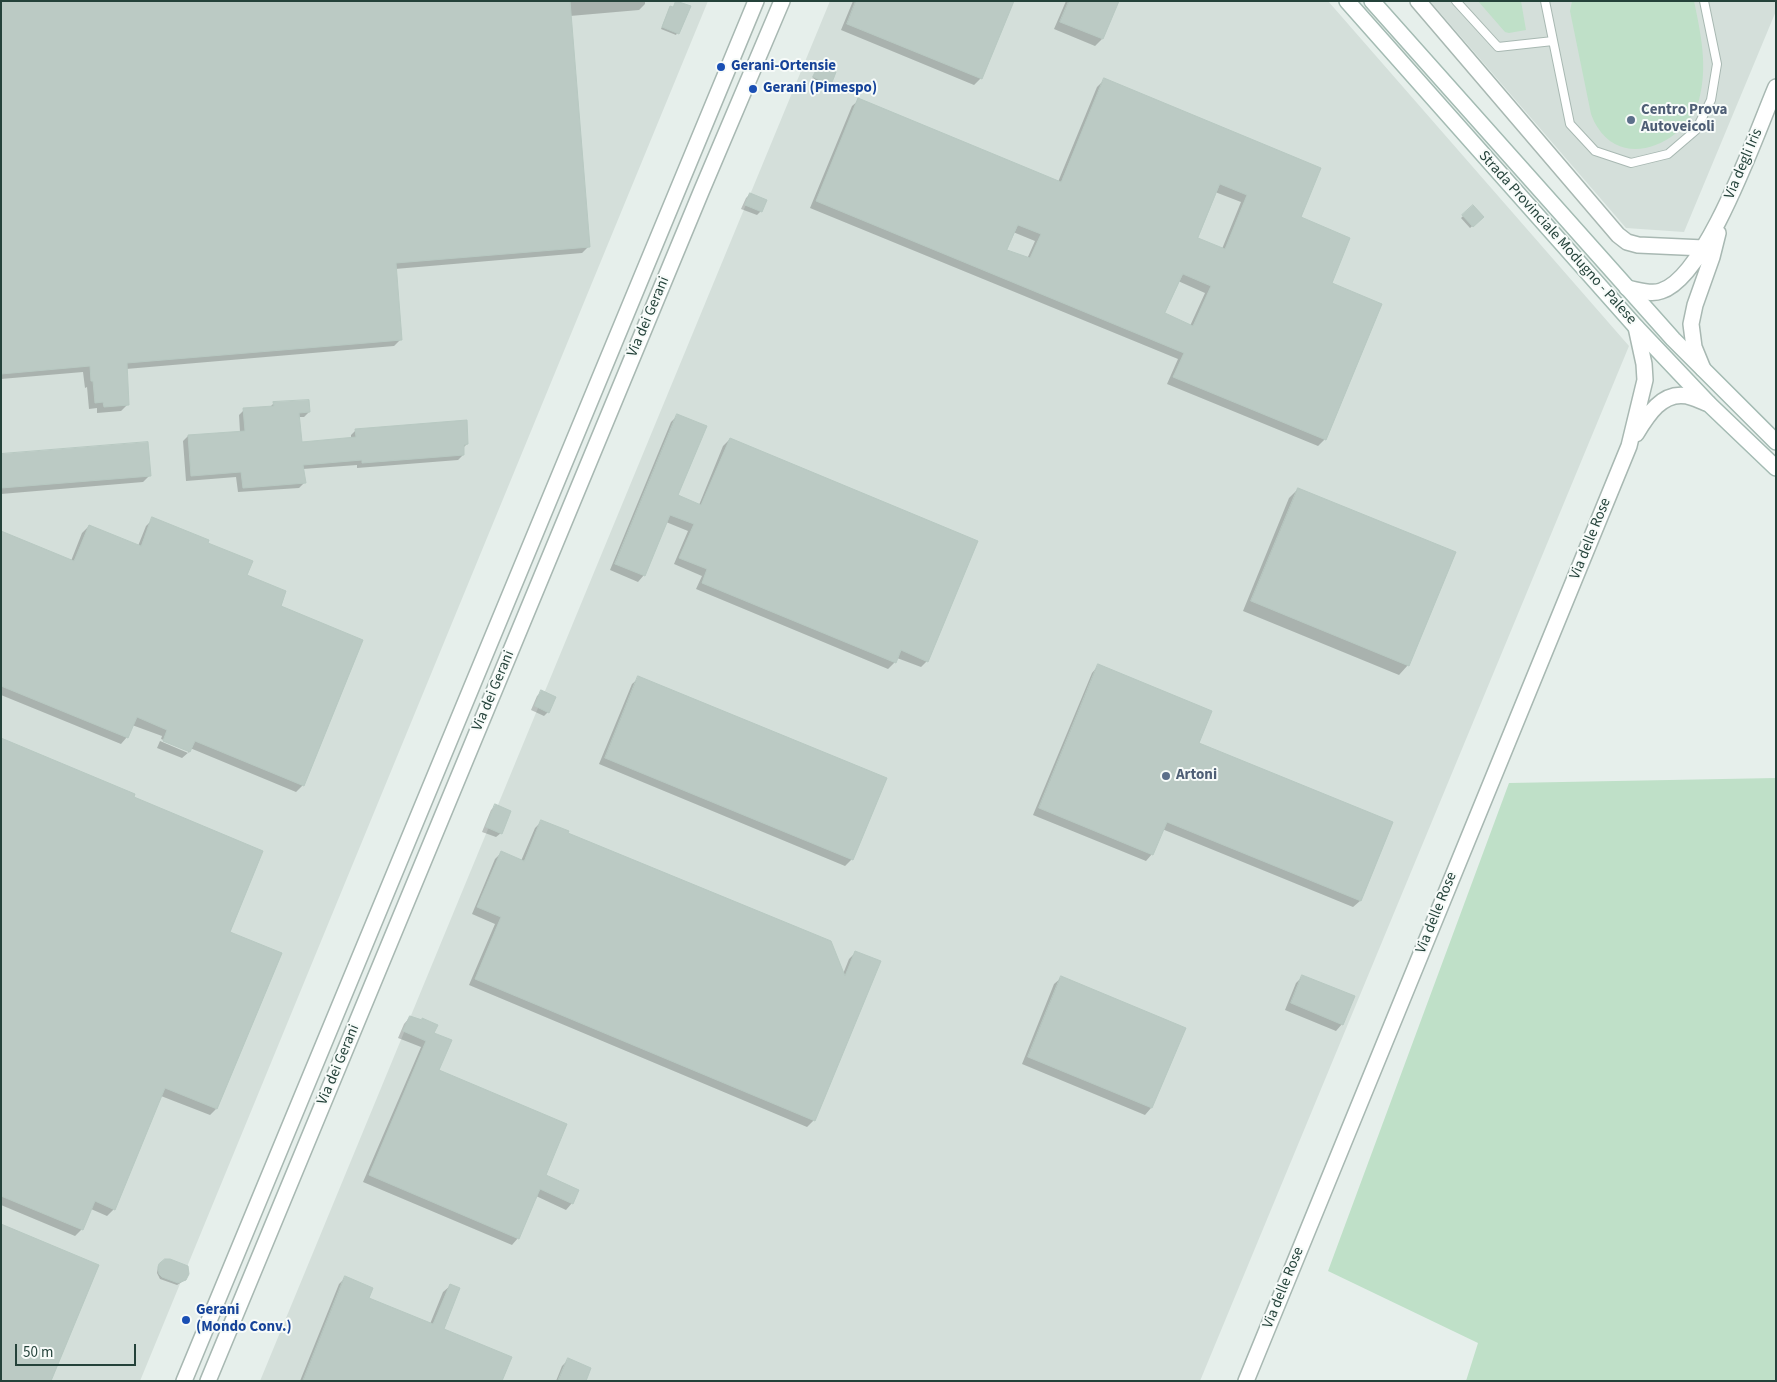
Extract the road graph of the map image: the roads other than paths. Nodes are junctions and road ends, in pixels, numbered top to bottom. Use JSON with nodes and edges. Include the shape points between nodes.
{"nodes":[{"id":1,"x":756,"y":1,"type":"edge"},
{"id":2,"x":782,"y":1,"type":"edge"},
{"id":3,"x":1347,"y":1,"type":"edge"},
{"id":4,"x":1372,"y":1,"type":"edge"},
{"id":5,"x":1418,"y":1,"type":"edge"},
{"id":6,"x":1456,"y":1,"type":"edge"},
{"id":7,"x":1545,"y":1,"type":"edge"},
{"id":8,"x":1704,"y":1,"type":"edge"},
{"id":9,"x":1553,"y":41,"type":"junction"},
{"id":10,"x":1776,"y":87,"type":"edge"},
{"id":11,"x":1723,"y":214,"type":"junction"},
{"id":12,"x":1704,"y":248,"type":"junction"},
{"id":13,"x":1627,"y":288,"type":"junction"},
{"id":14,"x":1636,"y":328,"type":"junction"},
{"id":15,"x":1704,"y":370,"type":"junction"},
{"id":16,"x":1709,"y":404,"type":"junction"},
{"id":17,"x":1776,"y":442,"type":"edge"},
{"id":18,"x":1629,"y":446,"type":"junction"},
{"id":19,"x":1776,"y":468,"type":"edge"},
{"id":20,"x":184,"y":1381,"type":"edge"},
{"id":21,"x":208,"y":1381,"type":"edge"},
{"id":22,"x":1246,"y":1381,"type":"edge"}],
"edges":[{"from":1,"to":20,"type":"street","name":"Via dei Gerani"},
{"from":2,"to":21,"type":"street","name":"Via dei Gerani"},
{"from":3,"to":14,"type":"street","name":"Strada Provinciale Modugno - Palese"},
{"from":4,"to":13,"type":"street","name":"Strada Provinciale Modugno - Palese"},
{"from":5,"to":12,"type":"street","via":[[1618,235],[1638,245]]},
{"from":6,"to":9,"type":"lane","via":[[1498,47]]},
{"from":7,"to":9,"type":"lane"},
{"from":8,"to":9,"type":"lane","via":[[1717,64],[1711,100],[1696,130],[1668,154],[1631,163],[1595,151],[1570,124]]},
{"from":10,"to":11,"type":"street","name":"Via degli Iris"},
{"from":11,"to":12,"type":"street"},
{"from":11,"to":15,"type":"street","via":[[1691,324],[1694,347]]},
{"from":12,"to":13,"type":"street","via":[[1679,281],[1661,292]]},
{"from":13,"to":15,"type":"street","name":"Strada Provinciale Modugno - Palese","via":[[1672,340]]},
{"from":14,"to":16,"type":"street","name":"Strada Provinciale Modugno - Palese"},
{"from":14,"to":18,"type":"street","via":[[1645,380]]},
{"from":15,"to":17,"type":"street","name":"Strada Provinciale Modugno - Palese"},
{"from":16,"to":18,"type":"street","via":[[1687,396],[1671,396],[1655,408]]},
{"from":16,"to":19,"type":"street","name":"Strada Provinciale Modugno - Palese"},
{"from":18,"to":22,"type":"street","name":"Via delle Rose"}]}
